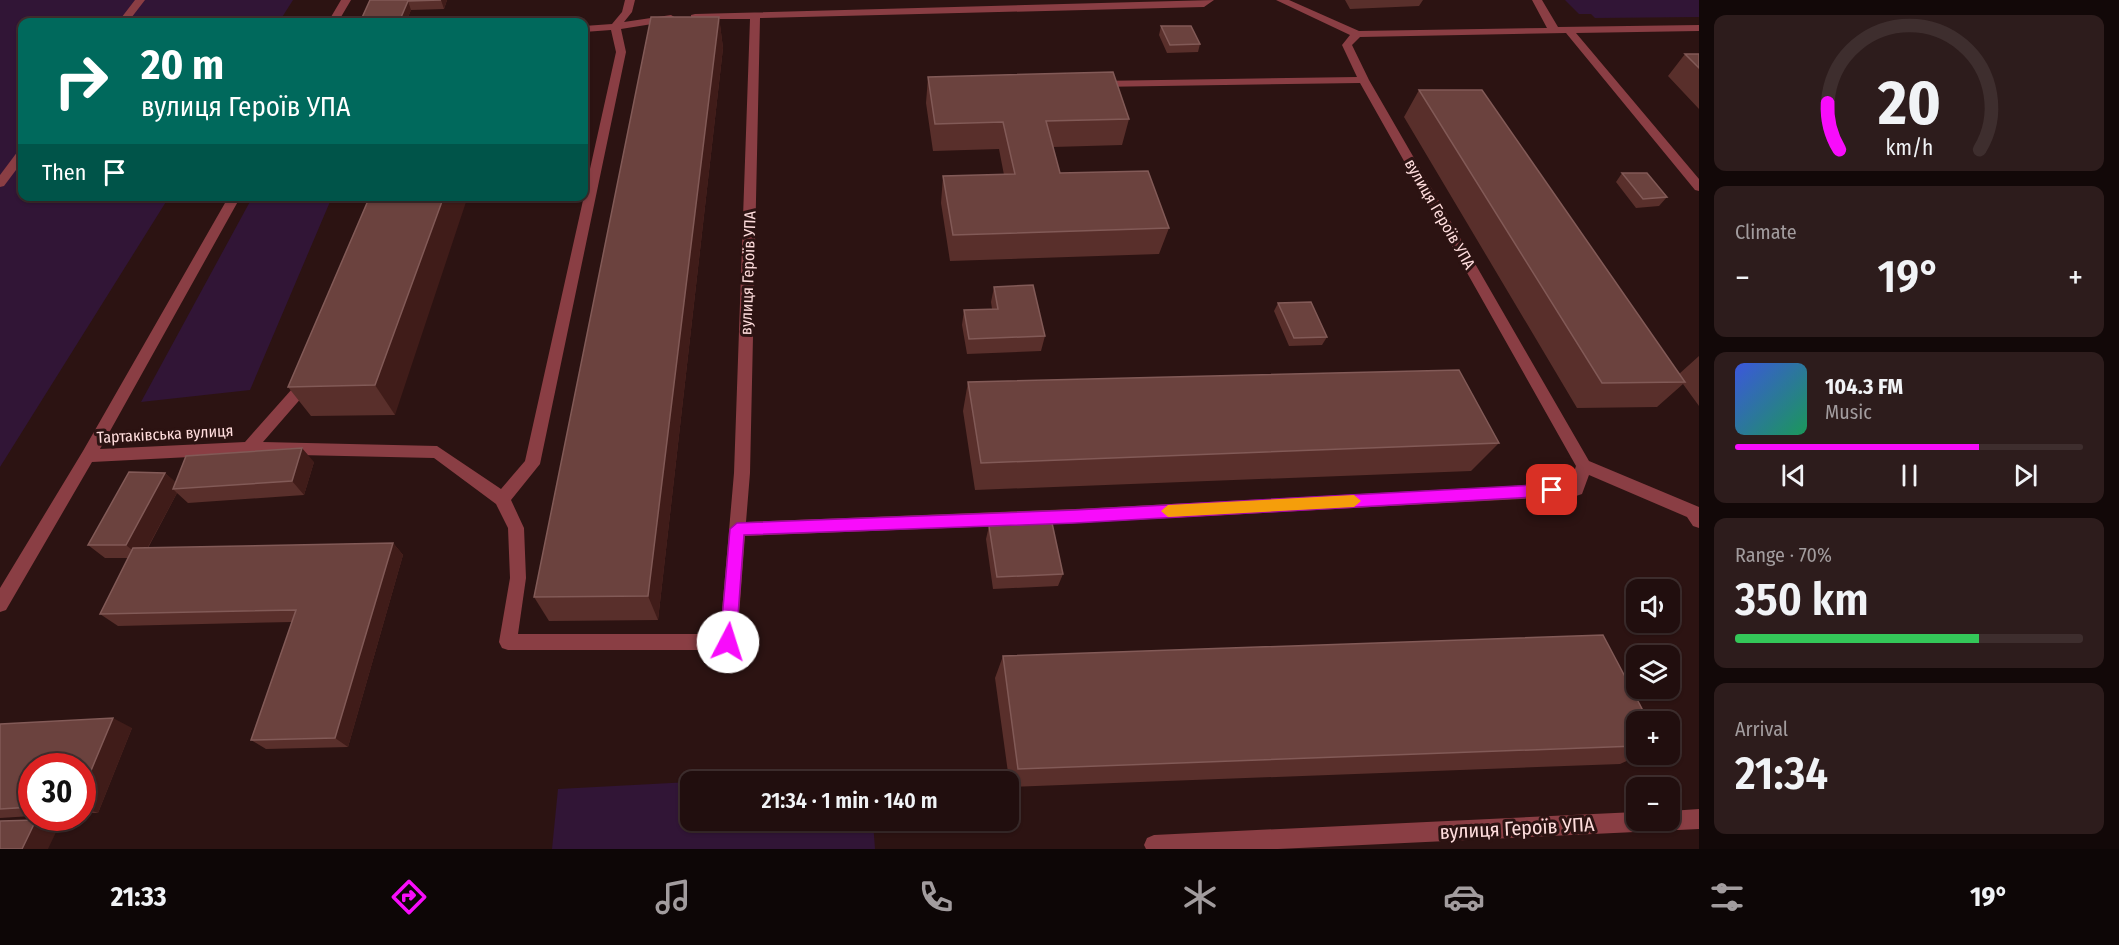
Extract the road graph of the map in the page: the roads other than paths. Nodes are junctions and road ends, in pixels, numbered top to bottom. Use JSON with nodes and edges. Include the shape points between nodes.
{"nodes":[{"id":1,"x":140,"y":0,"type":"edge"},
{"id":2,"x":346,"y":0,"type":"edge"},
{"id":3,"x":630,"y":0,"type":"edge"},
{"id":4,"x":1209,"y":0,"type":"edge"},
{"id":5,"x":1281,"y":0,"type":"edge"},
{"id":6,"x":1537,"y":0,"type":"edge"},
{"id":7,"x":755,"y":16,"type":"junction"},
{"id":8,"x":126,"y":18,"type":"edge"},
{"id":9,"x":335,"y":18,"type":"edge"},
{"id":10,"x":615,"y":27,"type":"junction"},
{"id":11,"x":1699,"y":28,"type":"edge"},
{"id":12,"x":588,"y":29,"type":"edge"},
{"id":13,"x":1569,"y":31,"type":"junction"},
{"id":14,"x":1555,"y":32,"type":"junction"},
{"id":15,"x":1357,"y":34,"type":"junction"},
{"id":16,"x":1364,"y":80,"type":"junction"},
{"id":17,"x":1089,"y":84,"type":"edge"},
{"id":18,"x":18,"y":159,"type":"edge"},
{"id":19,"x":0,"y":183,"type":"edge"},
{"id":20,"x":1699,"y":187,"type":"edge"},
{"id":21,"x":232,"y":201,"type":"edge"},
{"id":22,"x":310,"y":360,"type":"edge"},
{"id":23,"x":249,"y":448,"type":"junction"},
{"id":24,"x":88,"y":456,"type":"junction"},
{"id":25,"x":1584,"y":466,"type":"junction"},
{"id":26,"x":502,"y":499,"type":"junction"},
{"id":27,"x":1699,"y":521,"type":"edge"},
{"id":28,"x":737,"y":529,"type":"junction"},
{"id":29,"x":0,"y":604,"type":"edge"},
{"id":30,"x":1699,"y":819,"type":"edge"},
{"id":31,"x":1154,"y":845,"type":"dead end"}],
"edges":[{"from":1,"to":8,"type":"street"},
{"from":2,"to":9,"type":"street"},
{"from":3,"to":10,"type":"street","via":[[627,12]]},
{"from":4,"to":7,"type":"street","via":[[1204,4]]},
{"from":5,"to":15,"type":"street"},
{"from":6,"to":14,"type":"street"},
{"from":7,"to":10,"type":"street","via":[[663,18]]},
{"from":7,"to":28,"type":"street","name":"вулиця Героїв УПА","via":[[742,473]]},
{"from":10,"to":12,"type":"street"},
{"from":10,"to":26,"type":"street","via":[[621,52],[531,464]]},
{"from":11,"to":13,"type":"street"},
{"from":13,"to":14,"type":"street"},
{"from":13,"to":20,"type":"street"},
{"from":14,"to":15,"type":"street"},
{"from":15,"to":16,"type":"street","name":"вулиця Героїв УПА","via":[[1347,45]]},
{"from":16,"to":17,"type":"street"},
{"from":16,"to":25,"type":"street","name":"вулиця Героїв УПА"},
{"from":18,"to":19,"type":"street"},
{"from":21,"to":24,"type":"street","name":"Тартаківська вулиця"},
{"from":22,"to":23,"type":"street","name":"Тартаківська вулиця","via":[[298,392]]},
{"from":23,"to":24,"type":"street","name":"Тартаківська вулиця"},
{"from":23,"to":26,"type":"street","name":"вулиця Героїв УПА","via":[[437,453]]},
{"from":24,"to":29,"type":"street","name":"Тартаківська вулиця"},
{"from":25,"to":27,"type":"street","via":[[1693,512]]},
{"from":25,"to":28,"type":"street","via":[[1576,489],[1075,516]]},
{"from":26,"to":28,"type":"street","name":"вулиця Героїв УПА","via":[[516,528],[518,578],[508,642],[728,642]]},
{"from":30,"to":31,"type":"street","name":"вулиця Героїв УПА"}]}
